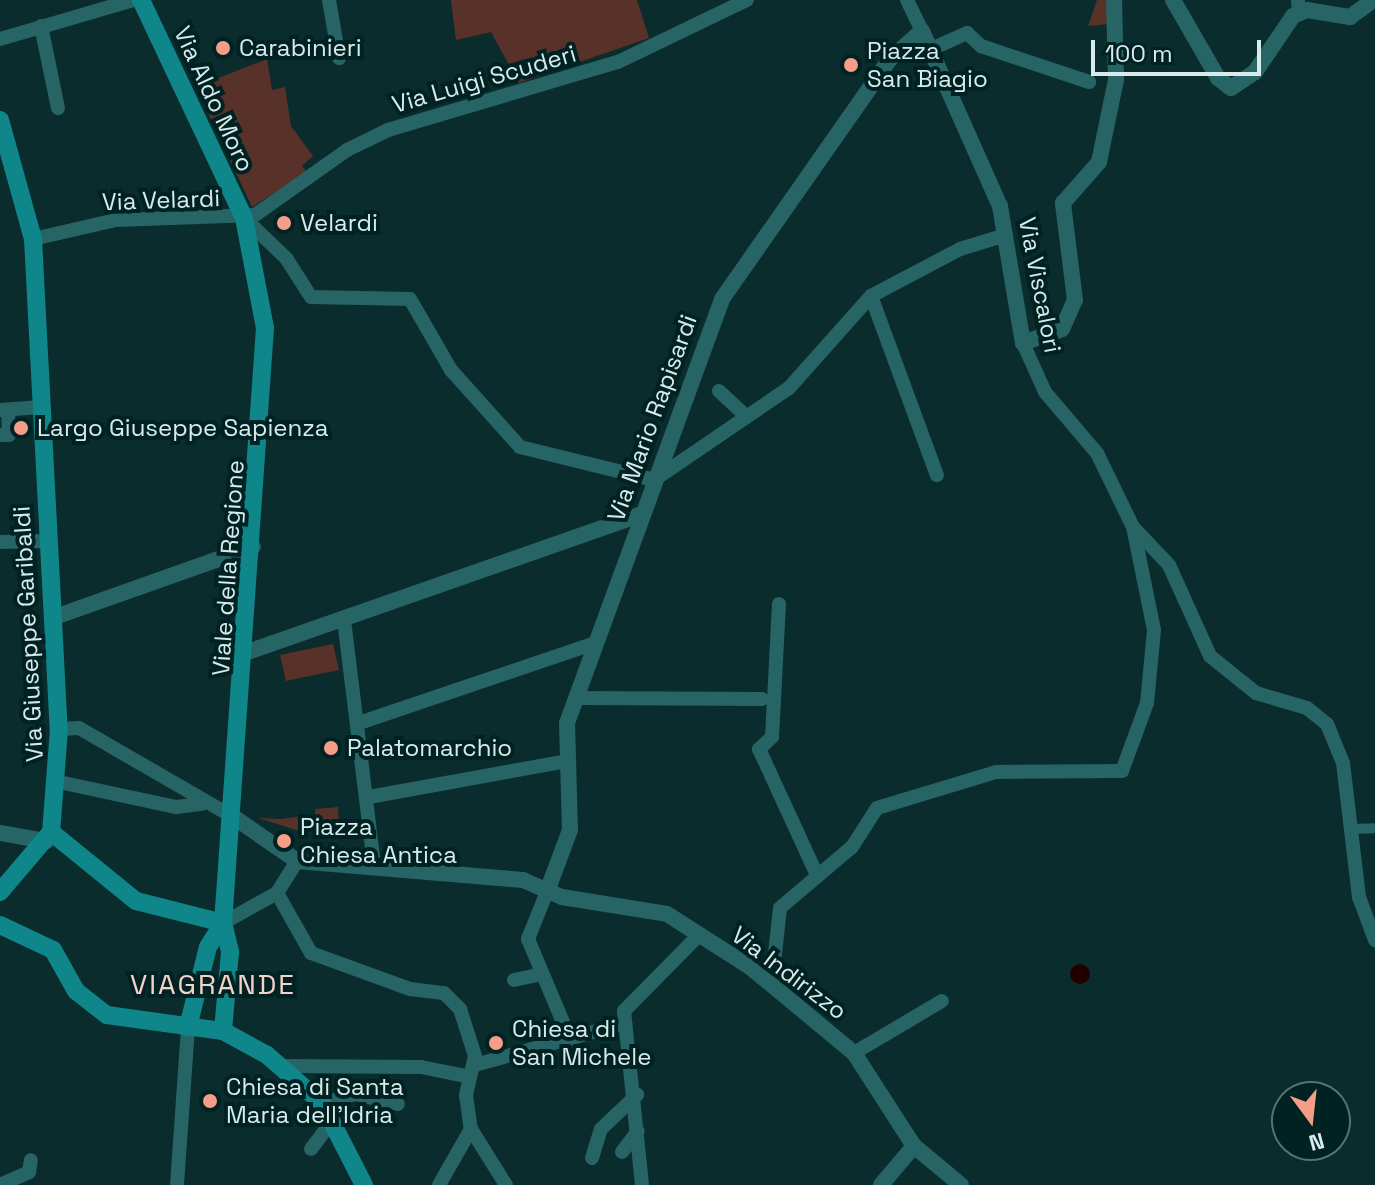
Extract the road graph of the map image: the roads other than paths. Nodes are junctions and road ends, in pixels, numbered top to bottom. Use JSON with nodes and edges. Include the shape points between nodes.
{"nodes":[{"id":1,"x":133,"y":0,"type":"edge"},
{"id":2,"x":141,"y":0,"type":"edge"},
{"id":3,"x":329,"y":0,"type":"edge"},
{"id":4,"x":747,"y":0,"type":"edge"},
{"id":5,"x":1114,"y":0,"type":"edge"},
{"id":6,"x":1173,"y":0,"type":"edge"},
{"id":7,"x":1373,"y":0,"type":"edge"},
{"id":8,"x":912,"y":2,"type":"edge"},
{"id":9,"x":1298,"y":6,"type":"edge"},
{"id":10,"x":41,"y":26,"type":"junction"},
{"id":11,"x":922,"y":31,"type":"junction"},
{"id":12,"x":0,"y":39,"type":"edge"},
{"id":13,"x":929,"y":50,"type":"junction"},
{"id":14,"x":339,"y":58,"type":"dead end"},
{"id":15,"x":891,"y":58,"type":"junction"},
{"id":16,"x":1089,"y":82,"type":"dead end"},
{"id":17,"x":58,"y":108,"type":"dead end"},
{"id":18,"x":0,"y":120,"type":"edge"},
{"id":19,"x":244,"y":218,"type":"junction"},
{"id":20,"x":1006,"y":235,"type":"junction"},
{"id":21,"x":33,"y":239,"type":"junction"},
{"id":22,"x":871,"y":296,"type":"junction"},
{"id":23,"x":1023,"y":343,"type":"junction"},
{"id":24,"x":719,"y":391,"type":"dead end"},
{"id":25,"x":41,"y":407,"type":"junction"},
{"id":26,"x":4,"y":410,"type":"edge"},
{"id":27,"x":747,"y":417,"type":"junction"},
{"id":28,"x":0,"y":435,"type":"edge"},
{"id":29,"x":937,"y":475,"type":"dead end"},
{"id":30,"x":654,"y":480,"type":"junction"},
{"id":31,"x":640,"y":515,"type":"junction"},
{"id":32,"x":1133,"y":527,"type":"junction"},
{"id":33,"x":48,"y":541,"type":"junction"},
{"id":34,"x":0,"y":542,"type":"edge"},
{"id":35,"x":253,"y":547,"type":"junction"},
{"id":36,"x":779,"y":604,"type":"dead end"},
{"id":37,"x":52,"y":618,"type":"junction"},
{"id":38,"x":344,"y":620,"type":"junction"},
{"id":39,"x":595,"y":643,"type":"junction"},
{"id":40,"x":245,"y":653,"type":"junction"},
{"id":41,"x":576,"y":698,"type":"junction"},
{"id":42,"x":762,"y":699,"type":"dead end"},
{"id":43,"x":359,"y":723,"type":"junction"},
{"id":44,"x":59,"y":729,"type":"junction"},
{"id":45,"x":567,"y":761,"type":"junction"},
{"id":46,"x":59,"y":782,"type":"junction"},
{"id":47,"x":369,"y":797,"type":"junction"},
{"id":48,"x":202,"y":804,"type":"junction"},
{"id":49,"x":235,"y":818,"type":"junction"},
{"id":50,"x":1375,"y":828,"type":"edge"},
{"id":51,"x":1352,"y":829,"type":"junction"},
{"id":52,"x":4,"y":834,"type":"edge"},
{"id":53,"x":49,"y":837,"type":"junction"},
{"id":54,"x":297,"y":861,"type":"junction"},
{"id":55,"x":374,"y":866,"type":"junction"},
{"id":56,"x":817,"y":875,"type":"junction"},
{"id":57,"x":548,"y":890,"type":"junction"},
{"id":58,"x":0,"y":892,"type":"edge"},
{"id":59,"x":277,"y":893,"type":"junction"},
{"id":60,"x":223,"y":923,"type":"junction"},
{"id":61,"x":0,"y":925,"type":"edge"},
{"id":62,"x":698,"y":936,"type":"junction"},
{"id":63,"x":1375,"y":940,"type":"edge"},
{"id":64,"x":537,"y":975,"type":"junction"},
{"id":65,"x":762,"y":978,"type":"junction"},
{"id":66,"x":514,"y":980,"type":"dead end"},
{"id":67,"x":942,"y":1001,"type":"dead end"},
{"id":68,"x":625,"y":1023,"type":"junction"},
{"id":69,"x":185,"y":1026,"type":"junction"},
{"id":70,"x":223,"y":1031,"type":"junction"},
{"id":71,"x":570,"y":1039,"type":"junction"},
{"id":72,"x":854,"y":1053,"type":"junction"},
{"id":73,"x":472,"y":1071,"type":"junction"},
{"id":74,"x":304,"y":1073,"type":"junction"},
{"id":75,"x":637,"y":1095,"type":"junction"},
{"id":76,"x":322,"y":1103,"type":"junction"},
{"id":77,"x":398,"y":1104,"type":"dead end"},
{"id":78,"x":333,"y":1120,"type":"junction"},
{"id":79,"x":471,"y":1129,"type":"junction"},
{"id":80,"x":638,"y":1131,"type":"junction"},
{"id":81,"x":914,"y":1146,"type":"junction"},
{"id":82,"x":311,"y":1149,"type":"dead end"},
{"id":83,"x":622,"y":1152,"type":"dead end"},
{"id":84,"x":592,"y":1158,"type":"dead end"},
{"id":85,"x":31,"y":1160,"type":"dead end"},
{"id":86,"x":362,"y":1184,"type":"edge"},
{"id":87,"x":0,"y":1185,"type":"edge"},
{"id":88,"x":177,"y":1185,"type":"edge"},
{"id":89,"x":439,"y":1185,"type":"edge"},
{"id":90,"x":506,"y":1185,"type":"edge"},
{"id":91,"x":642,"y":1185,"type":"edge"},
{"id":92,"x":881,"y":1185,"type":"edge"},
{"id":93,"x":961,"y":1185,"type":"edge"}],
"edges":[{"from":1,"to":10,"type":"street"},
{"from":2,"to":19,"type":"main road","name":"Via Aldo Moro"},
{"from":3,"to":14,"type":"street"},
{"from":4,"to":19,"type":"street","name":"Via Luigi Scuderi","via":[[618,62],[388,130]]},
{"from":5,"to":23,"type":"street","via":[[1116,80],[1099,162],[1063,203],[1075,311],[1062,329]]},
{"from":6,"to":9,"type":"street","via":[[1218,78],[1231,88],[1255,72]]},
{"from":7,"to":9,"type":"street","via":[[1350,17]]},
{"from":8,"to":11,"type":"street"},
{"from":10,"to":12,"type":"street"},
{"from":10,"to":17,"type":"street"},
{"from":11,"to":13,"type":"street","name":"Via Viscalori"},
{"from":11,"to":15,"type":"street","name":"Via Mario Rapisardi"},
{"from":13,"to":15,"type":"street"},
{"from":13,"to":16,"type":"street","via":[[967,33],[981,46]]},
{"from":13,"to":20,"type":"street","name":"Via Viscalori"},
{"from":15,"to":30,"type":"street","name":"Via Mario Rapisardi","via":[[722,299]]},
{"from":18,"to":21,"type":"main road","name":"Via Giuseppe Garibaldi"},
{"from":19,"to":21,"type":"street","name":"Via Velardi","via":[[116,220]]},
{"from":19,"to":30,"type":"street","name":"Via Velardi","via":[[286,258],[311,297],[410,299],[451,370],[520,447]]},
{"from":19,"to":35,"type":"main road","name":"Viale della Regione","via":[[265,328]]},
{"from":20,"to":22,"type":"street","via":[[960,249]]},
{"from":20,"to":23,"type":"street","name":"Via Viscalori"},
{"from":21,"to":25,"type":"main road","name":"Via Giuseppe Garibaldi"},
{"from":22,"to":27,"type":"street","via":[[789,388]]},
{"from":22,"to":29,"type":"street"},
{"from":23,"to":32,"type":"street","name":"Via Viscalori","via":[[1045,392],[1097,453]]},
{"from":24,"to":27,"type":"street"},
{"from":25,"to":26,"type":"street"},
{"from":25,"to":33,"type":"main road","name":"Via Giuseppe Garibaldi"},
{"from":26,"to":28,"type":"street","via":[[9,435]]},
{"from":27,"to":30,"type":"street"},
{"from":30,"to":31,"type":"street","name":"Via Mario Rapisardi"},
{"from":31,"to":38,"type":"street"},
{"from":31,"to":39,"type":"street","name":"Via Mario Rapisardi"},
{"from":32,"to":51,"type":"street","name":"Via Viscalori","via":[[1169,565],[1219,666],[1256,693],[1320,714],[1343,763]]},
{"from":32,"to":56,"type":"street","via":[[1153,653],[1140,732],[1127,764],[1111,776],[996,772],[897,798],[877,808],[852,847]]},
{"from":33,"to":34,"type":"street"},
{"from":33,"to":37,"type":"main road","name":"Via Giuseppe Garibaldi"},
{"from":35,"to":37,"type":"street"},
{"from":35,"to":40,"type":"main road","name":"Viale della Regione"},
{"from":36,"to":56,"type":"street","via":[[772,737],[759,749]]},
{"from":37,"to":44,"type":"main road","name":"Via Giuseppe Garibaldi"},
{"from":38,"to":40,"type":"street"},
{"from":38,"to":43,"type":"street"},
{"from":39,"to":41,"type":"street","name":"Via Mario Rapisardi"},
{"from":39,"to":43,"type":"street"},
{"from":40,"to":49,"type":"main road","name":"Viale della Regione"},
{"from":41,"to":42,"type":"street"},
{"from":41,"to":45,"type":"street","name":"Via Mario Rapisardi"},
{"from":43,"to":47,"type":"street"},
{"from":44,"to":46,"type":"main road","name":"Via Giuseppe Garibaldi"},
{"from":44,"to":48,"type":"street","via":[[79,728]]},
{"from":45,"to":47,"type":"street"},
{"from":45,"to":57,"type":"street","name":"Via Mario Rapisardi","via":[[570,830]]},
{"from":46,"to":48,"type":"street","via":[[176,807]]},
{"from":46,"to":53,"type":"main road","name":"Via Giuseppe Garibaldi"},
{"from":47,"to":55,"type":"street"},
{"from":48,"to":49,"type":"street"},
{"from":49,"to":54,"type":"street"},
{"from":49,"to":60,"type":"main road","name":"Viale della Regione"},
{"from":50,"to":51,"type":"street"},
{"from":51,"to":63,"type":"street","name":"Via Viscalori","via":[[1359,897]]},
{"from":52,"to":53,"type":"street"},
{"from":53,"to":58,"type":"main road"},
{"from":53,"to":60,"type":"main road","via":[[136,901]]},
{"from":54,"to":55,"type":"street","name":"Via Indirizzo"},
{"from":54,"to":59,"type":"street"},
{"from":55,"to":57,"type":"street","name":"Via Indirizzo"},
{"from":56,"to":65,"type":"street","via":[[780,908],[775,954]]},
{"from":57,"to":62,"type":"street","name":"Via Indirizzo","via":[[648,906]]},
{"from":57,"to":64,"type":"street","via":[[527,934]]},
{"from":59,"to":60,"type":"street"},
{"from":59,"to":73,"type":"street","via":[[311,953],[451,998]]},
{"from":60,"to":69,"type":"main road","via":[[208,947]]},
{"from":60,"to":70,"type":"main road","via":[[230,952]]},
{"from":61,"to":69,"type":"main road","via":[[53,950],[76,991],[107,1015]]},
{"from":62,"to":65,"type":"street","name":"Via Indirizzo"},
{"from":62,"to":68,"type":"street","via":[[625,1005]]},
{"from":64,"to":66,"type":"street"},
{"from":64,"to":71,"type":"street","via":[[561,1010]]},
{"from":65,"to":72,"type":"street","name":"Via Indirizzo"},
{"from":67,"to":72,"type":"street","name":"Via Indirizzo"},
{"from":68,"to":71,"type":"street"},
{"from":68,"to":75,"type":"street"},
{"from":69,"to":70,"type":"main road"},
{"from":69,"to":88,"type":"street"},
{"from":70,"to":74,"type":"main road"},
{"from":71,"to":73,"type":"street"},
{"from":72,"to":81,"type":"street","name":"Via Indirizzo"},
{"from":73,"to":74,"type":"street"},
{"from":73,"to":79,"type":"street"},
{"from":74,"to":76,"type":"main road"},
{"from":75,"to":80,"type":"street"},
{"from":75,"to":84,"type":"street","via":[[601,1129]]},
{"from":76,"to":77,"type":"street","via":[[355,1094]]},
{"from":76,"to":78,"type":"main road"},
{"from":78,"to":82,"type":"street"},
{"from":78,"to":86,"type":"main road"},
{"from":79,"to":89,"type":"street"},
{"from":79,"to":90,"type":"street"},
{"from":80,"to":83,"type":"street"},
{"from":80,"to":91,"type":"street"},
{"from":81,"to":92,"type":"street"},
{"from":81,"to":93,"type":"street","name":"Via Indirizzo"},
{"from":85,"to":87,"type":"street","via":[[29,1172]]}]}
